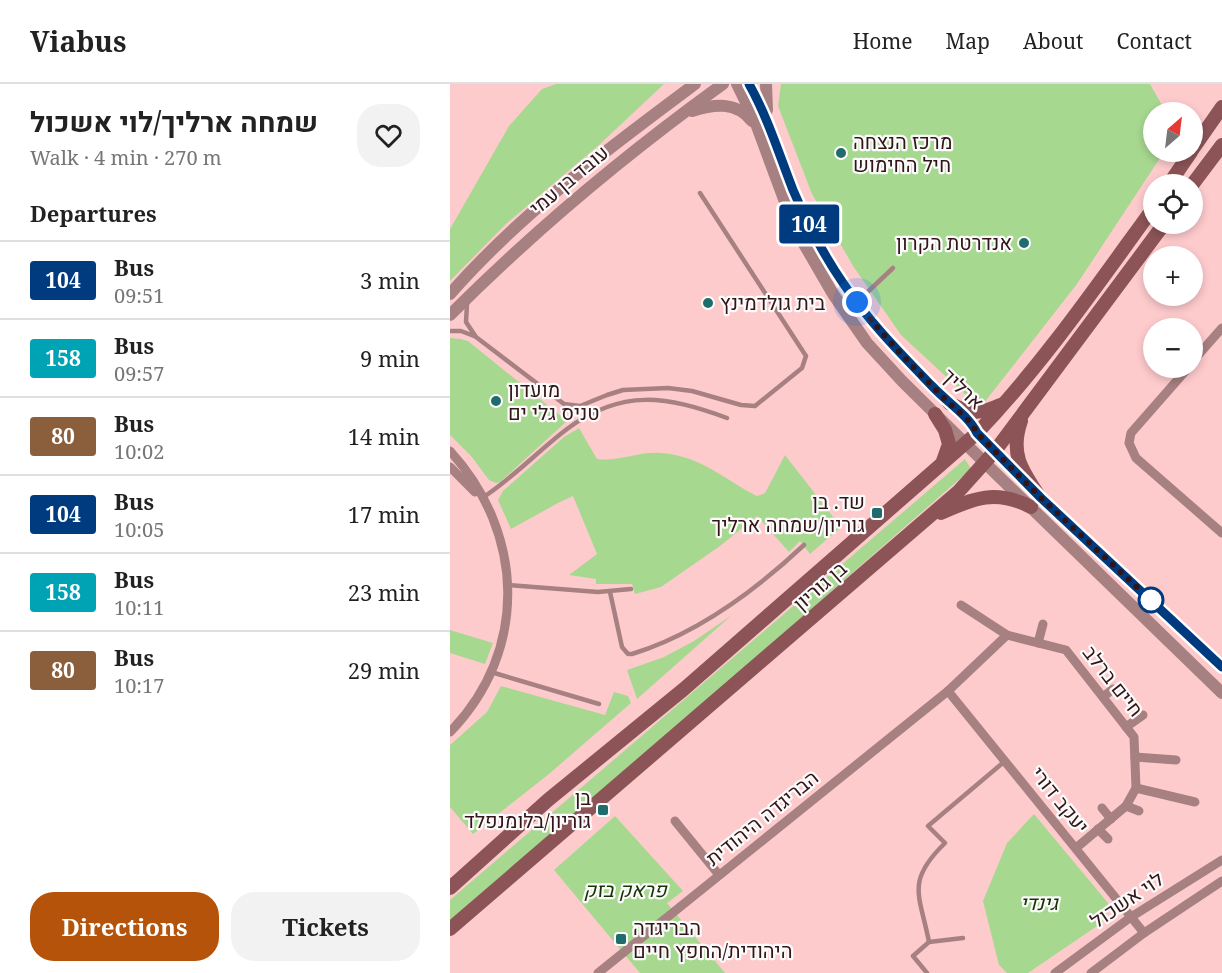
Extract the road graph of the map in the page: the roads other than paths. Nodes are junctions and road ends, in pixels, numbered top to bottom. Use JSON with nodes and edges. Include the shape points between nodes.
{"nodes":[{"id":1,"x":694,"y":84,"type":"edge"},
{"id":2,"x":723,"y":84,"type":"edge"},
{"id":3,"x":737,"y":84,"type":"edge"},
{"id":4,"x":749,"y":84,"type":"edge"},
{"id":5,"x":766,"y":84,"type":"edge"},
{"id":6,"x":1222,"y":107,"type":"edge"},
{"id":7,"x":682,"y":114,"type":"junction"},
{"id":8,"x":765,"y":129,"type":"junction"},
{"id":9,"x":1203,"y":135,"type":"edge"},
{"id":10,"x":1222,"y":145,"type":"edge"},
{"id":11,"x":1200,"y":174,"type":"edge"},
{"id":12,"x":700,"y":193,"type":"dead end"},
{"id":13,"x":1143,"y":222,"type":"edge"},
{"id":14,"x":1157,"y":234,"type":"edge"},
{"id":15,"x":893,"y":268,"type":"dead end"},
{"id":16,"x":450,"y":294,"type":"edge"},
{"id":17,"x":471,"y":294,"type":"junction"},
{"id":18,"x":857,"y":302,"type":"junction"},
{"id":19,"x":450,"y":315,"type":"edge"},
{"id":20,"x":848,"y":319,"type":"junction"},
{"id":21,"x":1222,"y":328,"type":"edge"},
{"id":22,"x":450,"y":331,"type":"edge"},
{"id":23,"x":476,"y":337,"type":"junction"},
{"id":24,"x":1203,"y":350,"type":"edge"},
{"id":25,"x":1179,"y":378,"type":"edge"},
{"id":26,"x":1009,"y":399,"type":"junction"},
{"id":27,"x":949,"y":403,"type":"junction"},
{"id":28,"x":1027,"y":408,"type":"junction"},
{"id":29,"x":935,"y":414,"type":"junction"},
{"id":30,"x":727,"y":418,"type":"dead end"},
{"id":31,"x":977,"y":433,"type":"junction"},
{"id":32,"x":965,"y":444,"type":"junction"},
{"id":33,"x":450,"y":451,"type":"edge"},
{"id":34,"x":995,"y":451,"type":"junction"},
{"id":35,"x":985,"y":464,"type":"junction"},
{"id":36,"x":450,"y":467,"type":"edge"},
{"id":37,"x":938,"y":467,"type":"junction"},
{"id":38,"x":482,"y":498,"type":"junction"},
{"id":39,"x":1036,"y":503,"type":"junction"},
{"id":40,"x":928,"y":519,"type":"junction"},
{"id":41,"x":1222,"y":533,"type":"edge"},
{"id":42,"x":804,"y":545,"type":"dead end"},
{"id":43,"x":508,"y":585,"type":"junction"},
{"id":44,"x":631,"y":589,"type":"dead end"},
{"id":45,"x":610,"y":592,"type":"junction"},
{"id":46,"x":961,"y":605,"type":"dead end"},
{"id":47,"x":1043,"y":624,"type":"dead end"},
{"id":48,"x":1007,"y":635,"type":"junction"},
{"id":49,"x":1038,"y":643,"type":"junction"},
{"id":50,"x":1222,"y":667,"type":"edge"},
{"id":51,"x":491,"y":672,"type":"junction"},
{"id":52,"x":1113,"y":689,"type":"dead end"},
{"id":53,"x":948,"y":691,"type":"junction"},
{"id":54,"x":1222,"y":693,"type":"edge"},
{"id":55,"x":1102,"y":697,"type":"junction"},
{"id":56,"x":599,"y":704,"type":"dead end"},
{"id":57,"x":1143,"y":715,"type":"dead end"},
{"id":58,"x":1126,"y":727,"type":"junction"},
{"id":59,"x":450,"y":732,"type":"edge"},
{"id":60,"x":1135,"y":757,"type":"junction"},
{"id":61,"x":1176,"y":760,"type":"dead end"},
{"id":62,"x":1005,"y":761,"type":"junction"},
{"id":63,"x":1136,"y":788,"type":"junction"},
{"id":64,"x":1196,"y":802,"type":"dead end"},
{"id":65,"x":1126,"y":806,"type":"junction"},
{"id":66,"x":1102,"y":808,"type":"dead end"},
{"id":67,"x":1139,"y":812,"type":"dead end"},
{"id":68,"x":1111,"y":819,"type":"junction"},
{"id":69,"x":675,"y":821,"type":"dead end"},
{"id":70,"x":1098,"y":829,"type":"junction"},
{"id":71,"x":1108,"y":839,"type":"dead end"},
{"id":72,"x":1076,"y":848,"type":"junction"},
{"id":73,"x":1222,"y":860,"type":"edge"},
{"id":74,"x":719,"y":875,"type":"junction"},
{"id":75,"x":1222,"y":881,"type":"edge"},
{"id":76,"x":450,"y":888,"type":"edge"},
{"id":77,"x":1131,"y":916,"type":"junction"},
{"id":78,"x":450,"y":929,"type":"edge"},
{"id":79,"x":1144,"y":933,"type":"junction"},
{"id":80,"x":963,"y":938,"type":"dead end"},
{"id":81,"x":929,"y":942,"type":"junction"},
{"id":82,"x":598,"y":973,"type":"edge"},
{"id":83,"x":927,"y":973,"type":"edge"},
{"id":84,"x":1055,"y":973,"type":"edge"},
{"id":85,"x":1091,"y":973,"type":"edge"}],
"edges":[{"from":1,"to":16,"type":"street","name":"עובד בן עמי","via":[[585,168],[506,237]]},
{"from":2,"to":7,"type":"street","name":"עובד בן עמי"},
{"from":3,"to":8,"type":"street","name":"ארליך"},
{"from":4,"to":8,"type":"street","name":"ארליך"},
{"from":5,"to":8,"type":"street"},
{"from":6,"to":9,"type":"main road"},
{"from":7,"to":8,"type":"street","via":[[725,105]]},
{"from":7,"to":17,"type":"street","name":"עובד בן עמי","via":[[566,207]]},
{"from":8,"to":18,"type":"street","name":"ארליך","via":[[803,212]]},
{"from":8,"to":20,"type":"street","name":"ארליך","via":[[795,226]]},
{"from":10,"to":11,"type":"main road"},
{"from":12,"to":23,"type":"lane","via":[[806,356],[802,368],[755,406],[668,388],[623,390],[580,405],[564,404]]},
{"from":13,"to":26,"type":"main road","name":"בן גוריון"},
{"from":14,"to":28,"type":"main road","name":"בן גוריון"},
{"from":15,"to":18,"type":"lane"},
{"from":17,"to":19,"type":"street","name":"עובד בן עמי"},
{"from":17,"to":23,"type":"lane","via":[[466,322]]},
{"from":18,"to":20,"type":"street"},
{"from":18,"to":27,"type":"street","name":"ארליך","via":[[897,351]]},
{"from":20,"to":29,"type":"street","name":"ארליך","via":[[881,360]]},
{"from":21,"to":24,"type":"street"},
{"from":22,"to":23,"type":"lane"},
{"from":25,"to":41,"type":"street","via":[[1131,433],[1129,443],[1136,458]]},
{"from":26,"to":27,"type":"main road","via":[[976,413]]},
{"from":26,"to":31,"type":"main road","name":"בן גוריון"},
{"from":27,"to":31,"type":"street","name":"ארליך","via":[[973,424]]},
{"from":28,"to":34,"type":"main road","name":"בן גוריון"},
{"from":28,"to":39,"type":"main road","via":[[1017,433],[1016,453]]},
{"from":29,"to":32,"type":"street","name":"ארליך"},
{"from":29,"to":37,"type":"main road","via":[[949,444]]},
{"from":30,"to":38,"type":"lane","via":[[659,399],[634,399],[612,405],[566,429]]},
{"from":31,"to":32,"type":"main road","name":"בן גוריון"},
{"from":31,"to":34,"type":"street","name":"ארליך"},
{"from":32,"to":35,"type":"street","name":"ארליך"},
{"from":32,"to":37,"type":"main road","name":"בן גוריון"},
{"from":33,"to":38,"type":"street"},
{"from":34,"to":35,"type":"main road","name":"בן גוריון"},
{"from":34,"to":39,"type":"street","name":"ארליך"},
{"from":35,"to":39,"type":"street","name":"ארליך"},
{"from":35,"to":40,"type":"main road","name":"בן גוריון"},
{"from":36,"to":38,"type":"street"},
{"from":37,"to":76,"type":"main road","name":"בן גוריון"},
{"from":38,"to":43,"type":"street","via":[[501,544]]},
{"from":39,"to":40,"type":"main road","via":[[980,497]]},
{"from":39,"to":50,"type":"street","name":"ארליך"},
{"from":39,"to":54,"type":"street","name":"ארליך"},
{"from":40,"to":78,"type":"main road","name":"בן גוריון"},
{"from":42,"to":45,"type":"lane","via":[[763,581],[712,616],[632,654],[622,647]]},
{"from":43,"to":45,"type":"lane"},
{"from":43,"to":51,"type":"street","via":[[507,625]]},
{"from":44,"to":45,"type":"lane"},
{"from":46,"to":48,"type":"street","name":"חיים ברלב"},
{"from":47,"to":49,"type":"street"},
{"from":48,"to":49,"type":"street","name":"חיים ברלב"},
{"from":48,"to":53,"type":"street"},
{"from":49,"to":55,"type":"street","name":"חיים ברלב","via":[[1066,650],[1079,659]]},
{"from":51,"to":56,"type":"lane"},
{"from":51,"to":59,"type":"street","via":[[466,714]]},
{"from":52,"to":55,"type":"street"},
{"from":53,"to":62,"type":"street","name":"יעקב דורי"},
{"from":53,"to":74,"type":"street","name":"הבריגדה היהודית"},
{"from":55,"to":58,"type":"street","name":"חיים ברלב"},
{"from":57,"to":58,"type":"street"},
{"from":58,"to":60,"type":"street","name":"חיים ברלב","via":[[1134,737]]},
{"from":60,"to":61,"type":"street"},
{"from":60,"to":63,"type":"street","name":"חיים ברלב"},
{"from":62,"to":72,"type":"street","name":"יעקב דורי"},
{"from":62,"to":81,"type":"lane","via":[[928,826],[945,843],[921,873],[918,889]]},
{"from":63,"to":64,"type":"street"},
{"from":63,"to":65,"type":"street"},
{"from":65,"to":67,"type":"street"},
{"from":65,"to":68,"type":"street"},
{"from":66,"to":68,"type":"street"},
{"from":68,"to":70,"type":"street"},
{"from":69,"to":74,"type":"street"},
{"from":70,"to":71,"type":"street"},
{"from":70,"to":72,"type":"street"},
{"from":72,"to":77,"type":"street","name":"יעקב דורי"},
{"from":73,"to":77,"type":"street","name":"לוי אשכול"},
{"from":74,"to":82,"type":"street","name":"הבריגדה היהודית"},
{"from":75,"to":79,"type":"street","name":"לוי אשכול"},
{"from":77,"to":79,"type":"street","name":"יעקב דורי"},
{"from":77,"to":84,"type":"street","name":"לוי אשכול"},
{"from":79,"to":85,"type":"street","name":"לוי אשכול"},
{"from":80,"to":81,"type":"lane"},
{"from":81,"to":83,"type":"lane","via":[[913,956]]}]}
